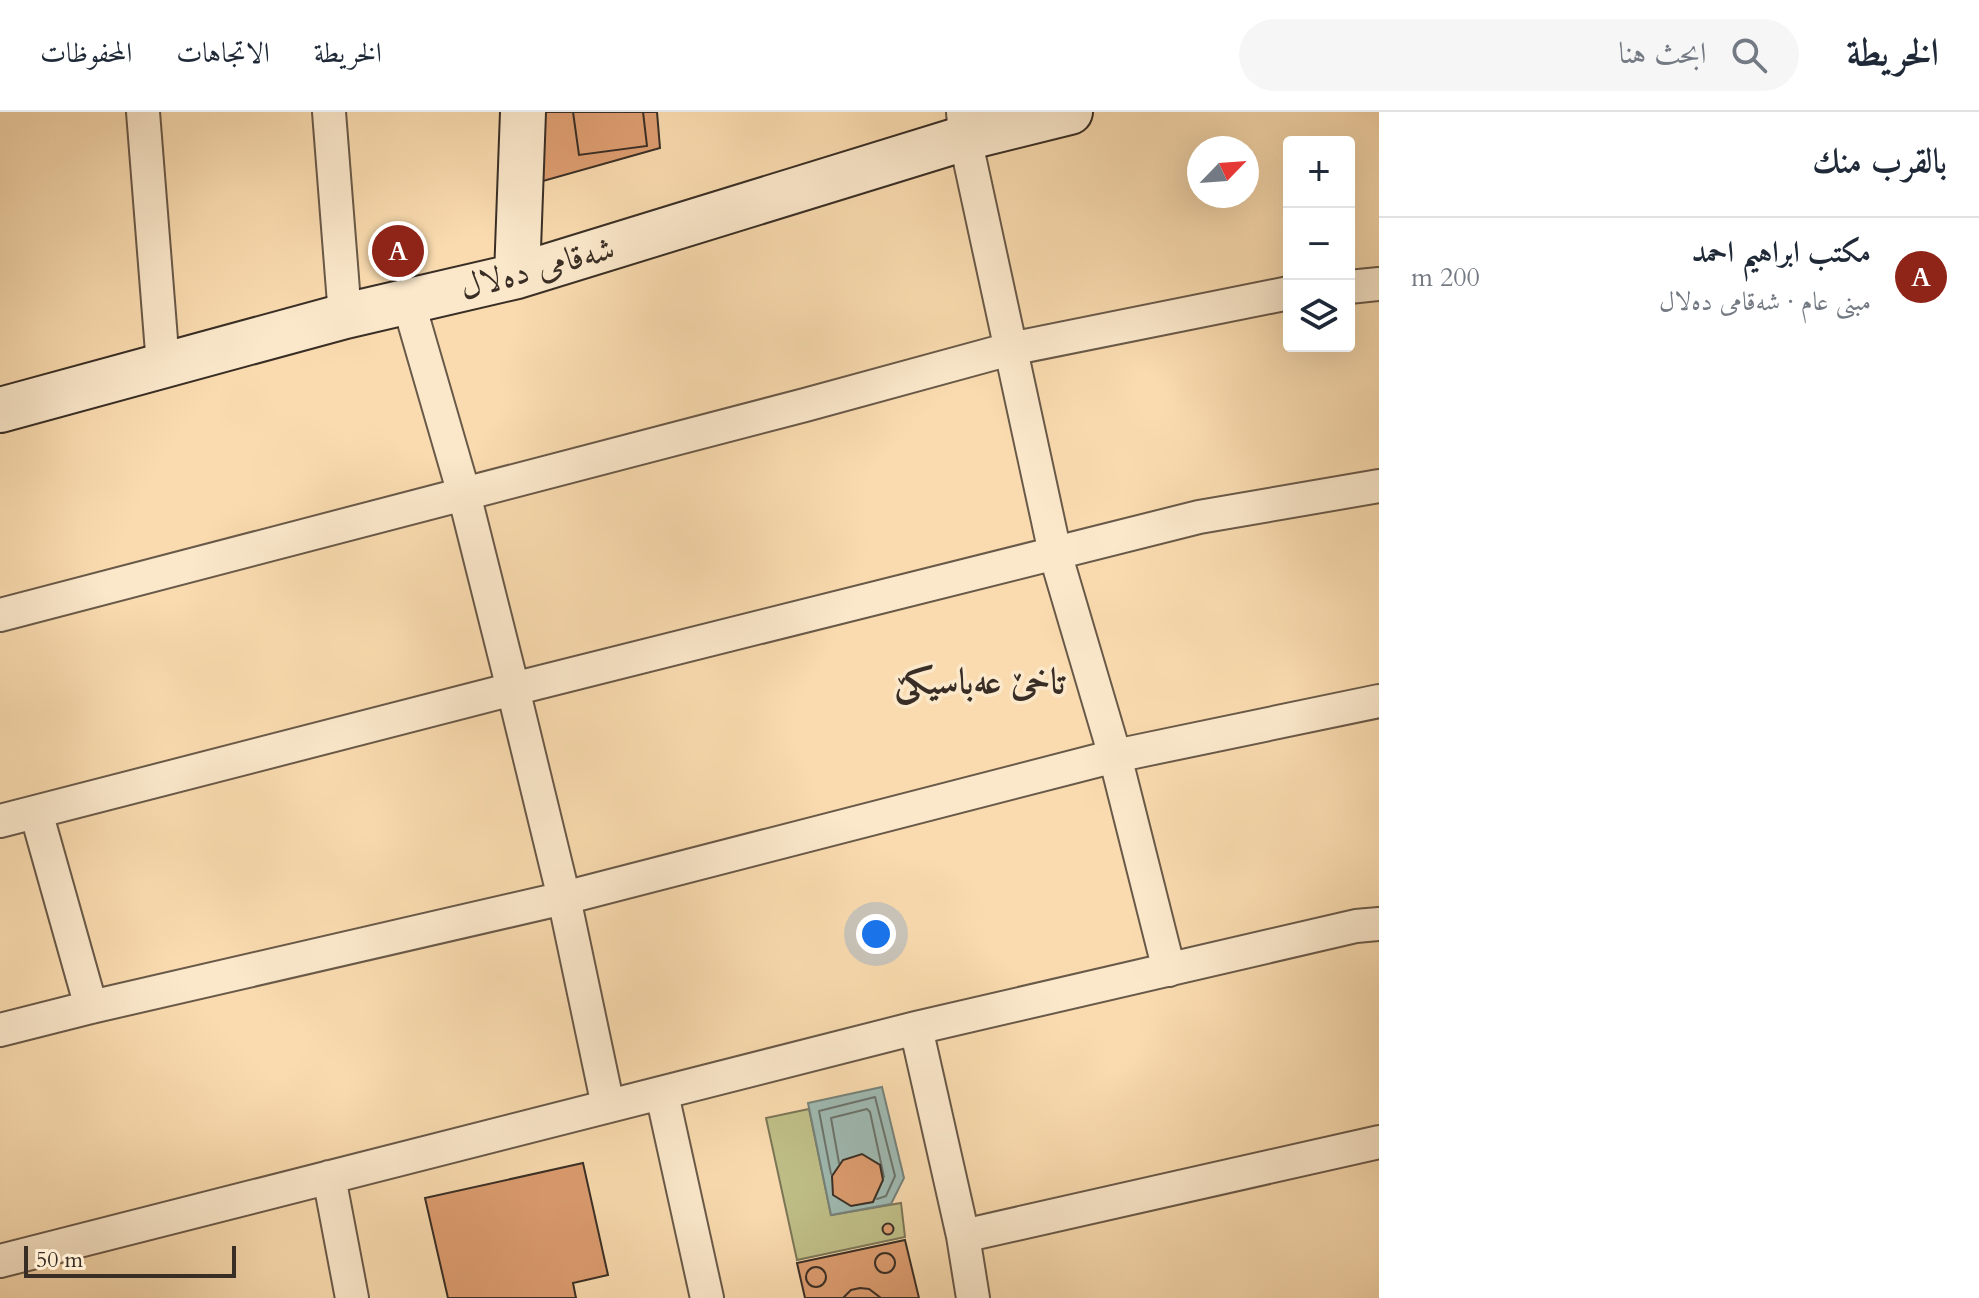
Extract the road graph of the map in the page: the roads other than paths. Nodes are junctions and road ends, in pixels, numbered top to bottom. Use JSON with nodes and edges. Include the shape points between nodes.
{"nodes":[{"id":1,"x":143,"y":112,"type":"edge"},
{"id":2,"x":329,"y":112,"type":"edge"},
{"id":3,"x":523,"y":112,"type":"edge"},
{"id":4,"x":1070,"y":112,"type":"edge"},
{"id":5,"x":964,"y":125,"type":"edge"},
{"id":6,"x":517,"y":276,"type":"junction"},
{"id":7,"x":1379,"y":284,"type":"edge"},
{"id":8,"x":1355,"y":286,"type":"edge"},
{"id":9,"x":1283,"y":294,"type":"edge"},
{"id":10,"x":408,"y":301,"type":"junction"},
{"id":11,"x":345,"y":316,"type":"junction"},
{"id":12,"x":1010,"y":349,"type":"junction"},
{"id":13,"x":163,"y":365,"type":"junction"},
{"id":14,"x":0,"y":410,"type":"edge"},
{"id":15,"x":1379,"y":486,"type":"edge"},
{"id":16,"x":464,"y":494,"type":"junction"},
{"id":17,"x":1055,"y":553,"type":"junction"},
{"id":18,"x":0,"y":615,"type":"edge"},
{"id":19,"x":513,"y":689,"type":"junction"},
{"id":20,"x":1379,"y":701,"type":"edge"},
{"id":21,"x":1115,"y":756,"type":"junction"},
{"id":22,"x":36,"y":812,"type":"junction"},
{"id":23,"x":0,"y":821,"type":"edge"},
{"id":24,"x":564,"y":898,"type":"junction"},
{"id":25,"x":1379,"y":924,"type":"edge"},
{"id":26,"x":1169,"y":970,"type":"junction"},
{"id":27,"x":91,"y":1007,"type":"junction"},
{"id":28,"x":916,"y":1028,"type":"junction"},
{"id":29,"x":0,"y":1030,"type":"edge"},
{"id":30,"x":662,"y":1094,"type":"junction"},
{"id":31,"x":608,"y":1106,"type":"junction"},
{"id":32,"x":1379,"y":1142,"type":"edge"},
{"id":33,"x":329,"y":1177,"type":"junction"},
{"id":34,"x":963,"y":1236,"type":"junction"},
{"id":35,"x":0,"y":1261,"type":"edge"},
{"id":36,"x":352,"y":1298,"type":"edge"},
{"id":37,"x":707,"y":1298,"type":"edge"},
{"id":38,"x":973,"y":1298,"type":"edge"}],
"edges":[{"from":1,"to":13,"type":"street"},
{"from":2,"to":11,"type":"street"},
{"from":3,"to":6,"type":"main road"},
{"from":4,"to":5,"type":"main road","name":"شەقامی دەلال"},
{"from":5,"to":6,"type":"main road","name":"شەقامی دەلال"},
{"from":5,"to":12,"type":"street"},
{"from":6,"to":10,"type":"main road","name":"شەقامی دەلال"},
{"from":7,"to":8,"type":"street"},
{"from":9,"to":12,"type":"street"},
{"from":10,"to":11,"type":"main road","name":"شەقامی دەلال"},
{"from":10,"to":16,"type":"street"},
{"from":11,"to":13,"type":"main road","name":"شەقامی دەلال"},
{"from":12,"to":16,"type":"street"},
{"from":12,"to":17,"type":"street"},
{"from":13,"to":14,"type":"main road","name":"شەقامی دەلال"},
{"from":15,"to":17,"type":"street","via":[[1199,517]]},
{"from":16,"to":18,"type":"street"},
{"from":16,"to":19,"type":"street"},
{"from":17,"to":19,"type":"street"},
{"from":17,"to":21,"type":"street"},
{"from":19,"to":22,"type":"street"},
{"from":19,"to":24,"type":"street"},
{"from":20,"to":21,"type":"street"},
{"from":21,"to":24,"type":"street"},
{"from":21,"to":26,"type":"street"},
{"from":22,"to":23,"type":"street"},
{"from":22,"to":27,"type":"street"},
{"from":24,"to":27,"type":"street"},
{"from":24,"to":31,"type":"street"},
{"from":25,"to":26,"type":"street"},
{"from":26,"to":28,"type":"street"},
{"from":27,"to":29,"type":"street"},
{"from":28,"to":30,"type":"street"},
{"from":28,"to":34,"type":"street"},
{"from":30,"to":31,"type":"street"},
{"from":30,"to":37,"type":"street"},
{"from":31,"to":33,"type":"street"},
{"from":32,"to":34,"type":"street"},
{"from":33,"to":35,"type":"street"},
{"from":33,"to":36,"type":"street"},
{"from":34,"to":38,"type":"street"}]}
